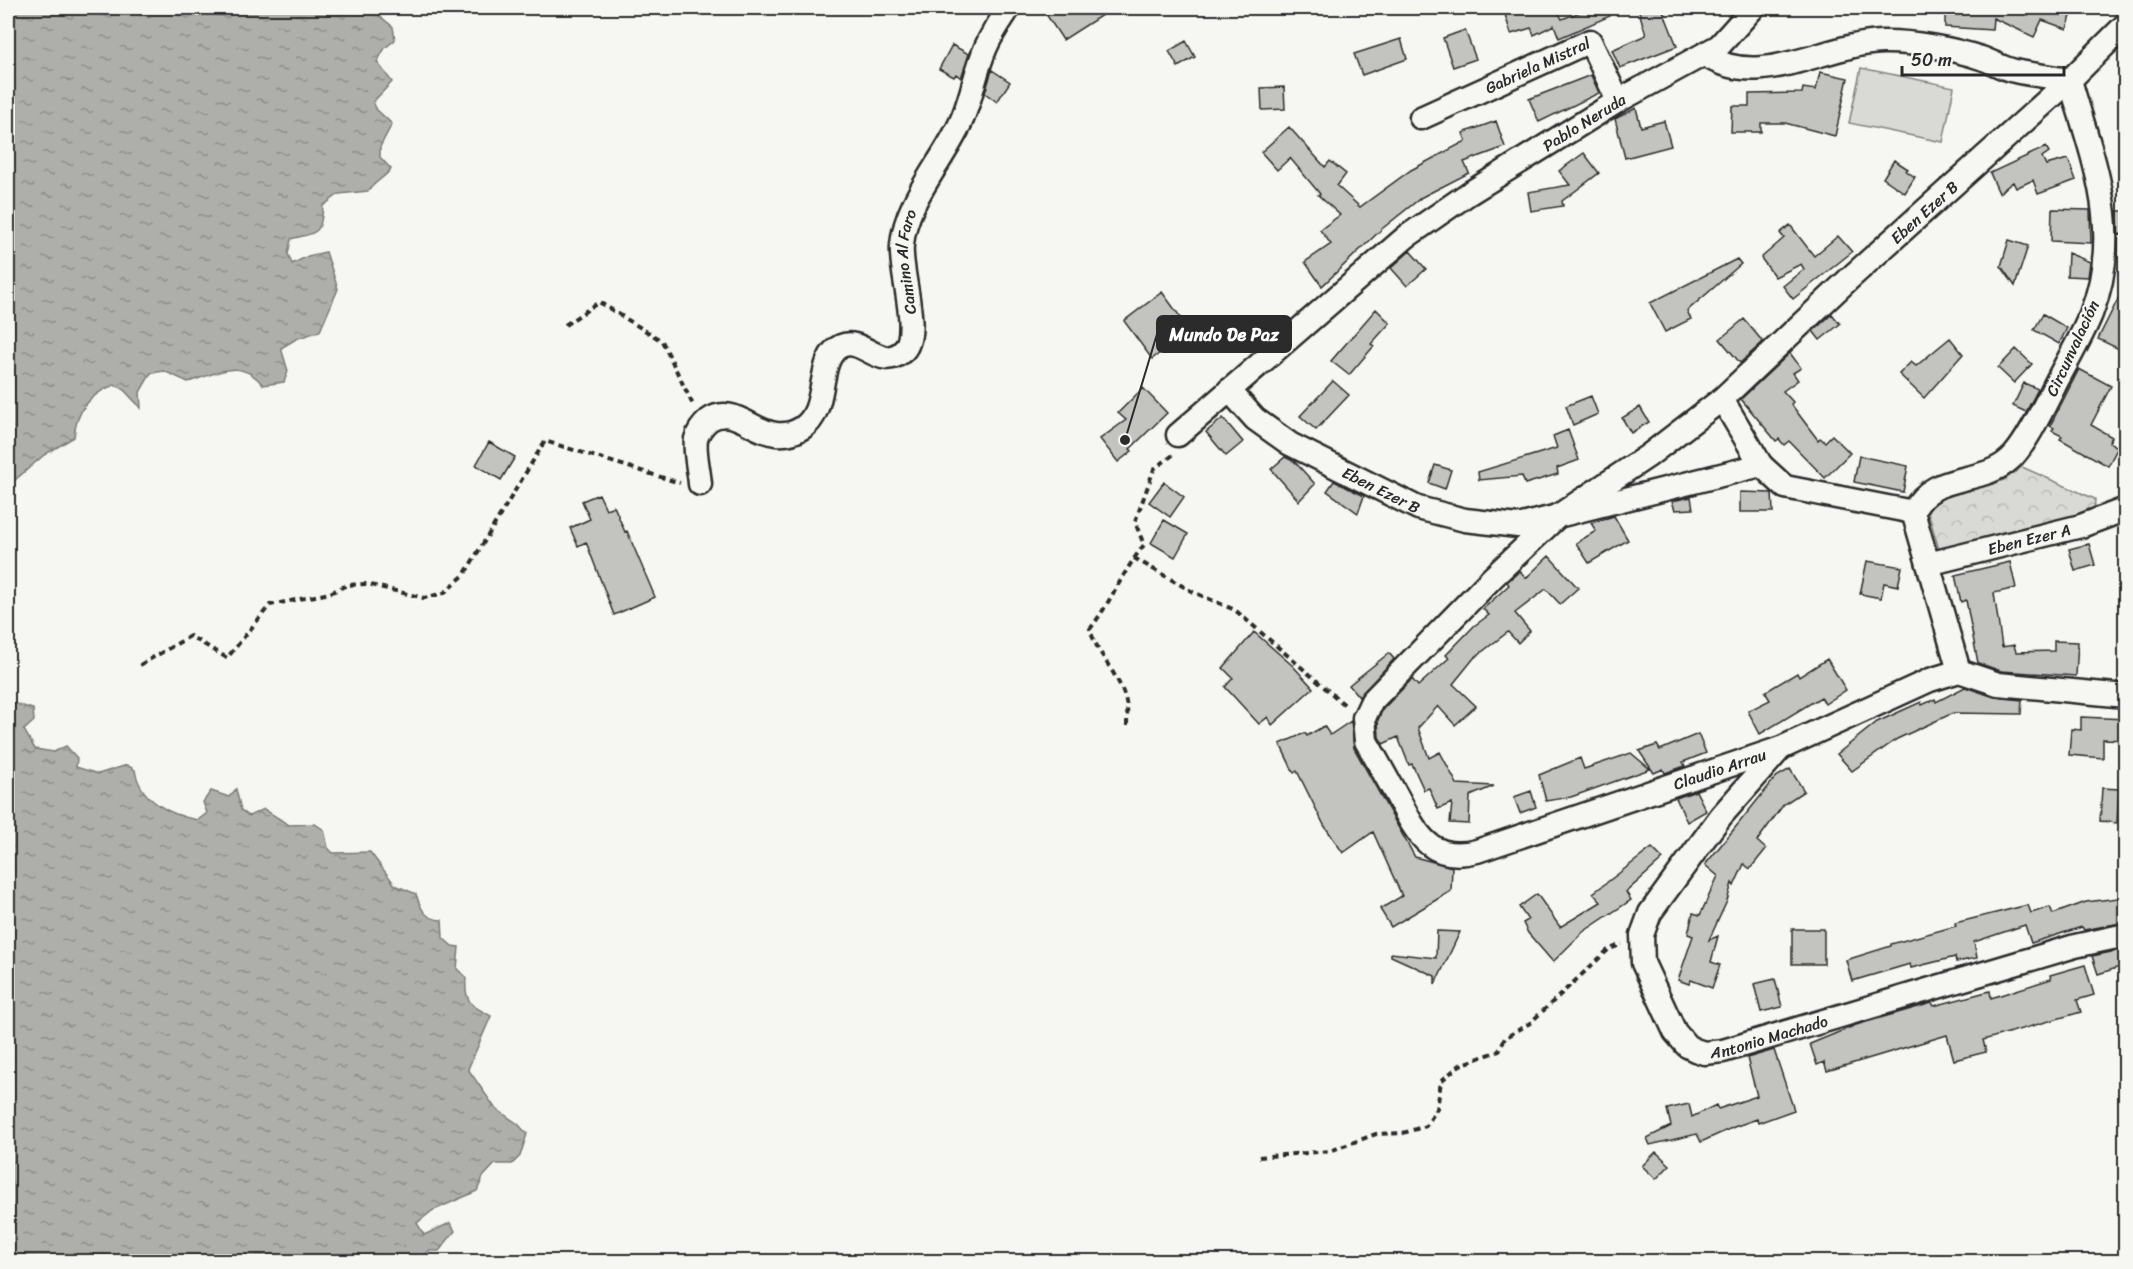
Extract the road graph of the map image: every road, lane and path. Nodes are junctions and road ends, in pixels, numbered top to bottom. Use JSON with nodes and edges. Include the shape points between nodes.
{"nodes":[{"id":1,"x":1009,"y":8,"type":"edge"},
{"id":2,"x":1753,"y":8,"type":"edge"},
{"id":3,"x":2126,"y":24,"type":"edge"},
{"id":4,"x":1705,"y":55,"type":"junction"},
{"id":5,"x":2070,"y":80,"type":"junction"},
{"id":6,"x":1618,"y":101,"type":"junction"},
{"id":7,"x":1421,"y":118,"type":"dead end"},
{"id":8,"x":565,"y":325,"type":"dead end"},
{"id":9,"x":1229,"y":390,"type":"junction"},
{"id":10,"x":1722,"y":399,"type":"junction"},
{"id":11,"x":703,"y":425,"type":"junction"},
{"id":12,"x":1178,"y":435,"type":"joint"},
{"id":13,"x":1761,"y":465,"type":"junction"},
{"id":14,"x":700,"y":484,"type":"joint"},
{"id":15,"x":2126,"y":509,"type":"edge"},
{"id":16,"x":1913,"y":512,"type":"junction"},
{"id":17,"x":1558,"y":516,"type":"junction"},
{"id":18,"x":1134,"y":558,"type":"junction"},
{"id":19,"x":1928,"y":564,"type":"junction"},
{"id":20,"x":140,"y":664,"type":"dead end"},
{"id":21,"x":1959,"y":671,"type":"junction"},
{"id":22,"x":2126,"y":696,"type":"edge"},
{"id":23,"x":1364,"y":718,"type":"junction"},
{"id":24,"x":1127,"y":726,"type":"dead end"},
{"id":25,"x":1782,"y":748,"type":"junction"},
{"id":26,"x":1642,"y":935,"type":"junction"},
{"id":27,"x":2126,"y":935,"type":"edge"},
{"id":28,"x":1259,"y":1157,"type":"dead end"}],
"edges":[{"from":1,"to":11,"type":"street","name":"Camino Al Faro","via":[[986,47],[961,122],[908,217],[901,259],[911,335],[903,351],[887,358],[857,344],[836,348],[828,362],[816,412],[795,432],[768,433],[724,415]]},
{"from":2,"to":4,"type":"street","name":"Pablo Neruda","via":[[1731,36]]},
{"from":3,"to":5,"type":"street","name":"Eben Ezer B"},
{"from":4,"to":5,"type":"street","via":[[1730,66],[1760,68],[1794,63],[1858,44],[1905,43],[1980,57],[2013,71]]},
{"from":4,"to":6,"type":"street","name":"Pablo Neruda"},
{"from":5,"to":10,"type":"street","name":"Eben Ezer B"},
{"from":5,"to":16,"type":"street","name":"Circunvalación","via":[[2106,214],[2103,266],[2090,315],[2015,454],[1990,471],[1932,489]]},
{"from":6,"to":7,"type":"street","name":"Gabriela Mistral","via":[[1590,41]]},
{"from":6,"to":9,"type":"street","name":"Pablo Neruda","via":[[1406,237]]},
{"from":8,"to":11,"type":"path","via":[[599,302],[662,341]]},
{"from":9,"to":12,"type":"street","name":"Pablo Neruda"},
{"from":9,"to":17,"type":"street","name":"Eben Ezer B","via":[[1255,418],[1290,444],[1418,508],[1465,520],[1518,526]]},
{"from":10,"to":13,"type":"street"},
{"from":10,"to":17,"type":"street","name":"Eben Ezer B","via":[[1648,456]]},
{"from":11,"to":14,"type":"street","via":[[696,440]]},
{"from":12,"to":18,"type":"path","via":[[1176,453],[1154,469],[1135,522],[1144,545]]},
{"from":13,"to":16,"type":"street","via":[[1785,488]]},
{"from":13,"to":17,"type":"street","name":"Eben Ezer B"},
{"from":14,"to":20,"type":"path","via":[[684,485],[545,441],[464,575],[444,593],[424,598],[367,584],[347,585],[330,593],[270,605],[227,658],[190,636]]},
{"from":15,"to":19,"type":"street","name":"Eben Ezer A","via":[[2081,526]]},
{"from":16,"to":19,"type":"street"},
{"from":17,"to":23,"type":"street","name":"Eben Ezer B","via":[[1372,701]]},
{"from":18,"to":23,"type":"path","via":[[1193,592],[1235,610],[1330,695]]},
{"from":18,"to":24,"type":"path","via":[[1090,628],[1093,643],[1121,688]]},
{"from":19,"to":21,"type":"street"},
{"from":21,"to":22,"type":"street","via":[[1998,684]]},
{"from":21,"to":25,"type":"street","name":"Claudio Arrau","via":[[1930,680]]},
{"from":23,"to":25,"type":"street","name":"Claudio Arrau","via":[[1366,741],[1417,833],[1439,850],[1458,854],[1478,851]]},
{"from":25,"to":26,"type":"street","name":"Antonio Machado","via":[[1714,826],[1650,913]]},
{"from":26,"to":27,"type":"street","name":"Antonio Machado","via":[[1644,963],[1675,1032],[1687,1046],[1714,1053],[2075,946]]},
{"from":26,"to":28,"type":"path","via":[[1608,950],[1530,1023],[1504,1038],[1499,1051],[1460,1065],[1441,1081],[1437,1109],[1426,1126],[1403,1133],[1376,1134],[1330,1151]]}]}
